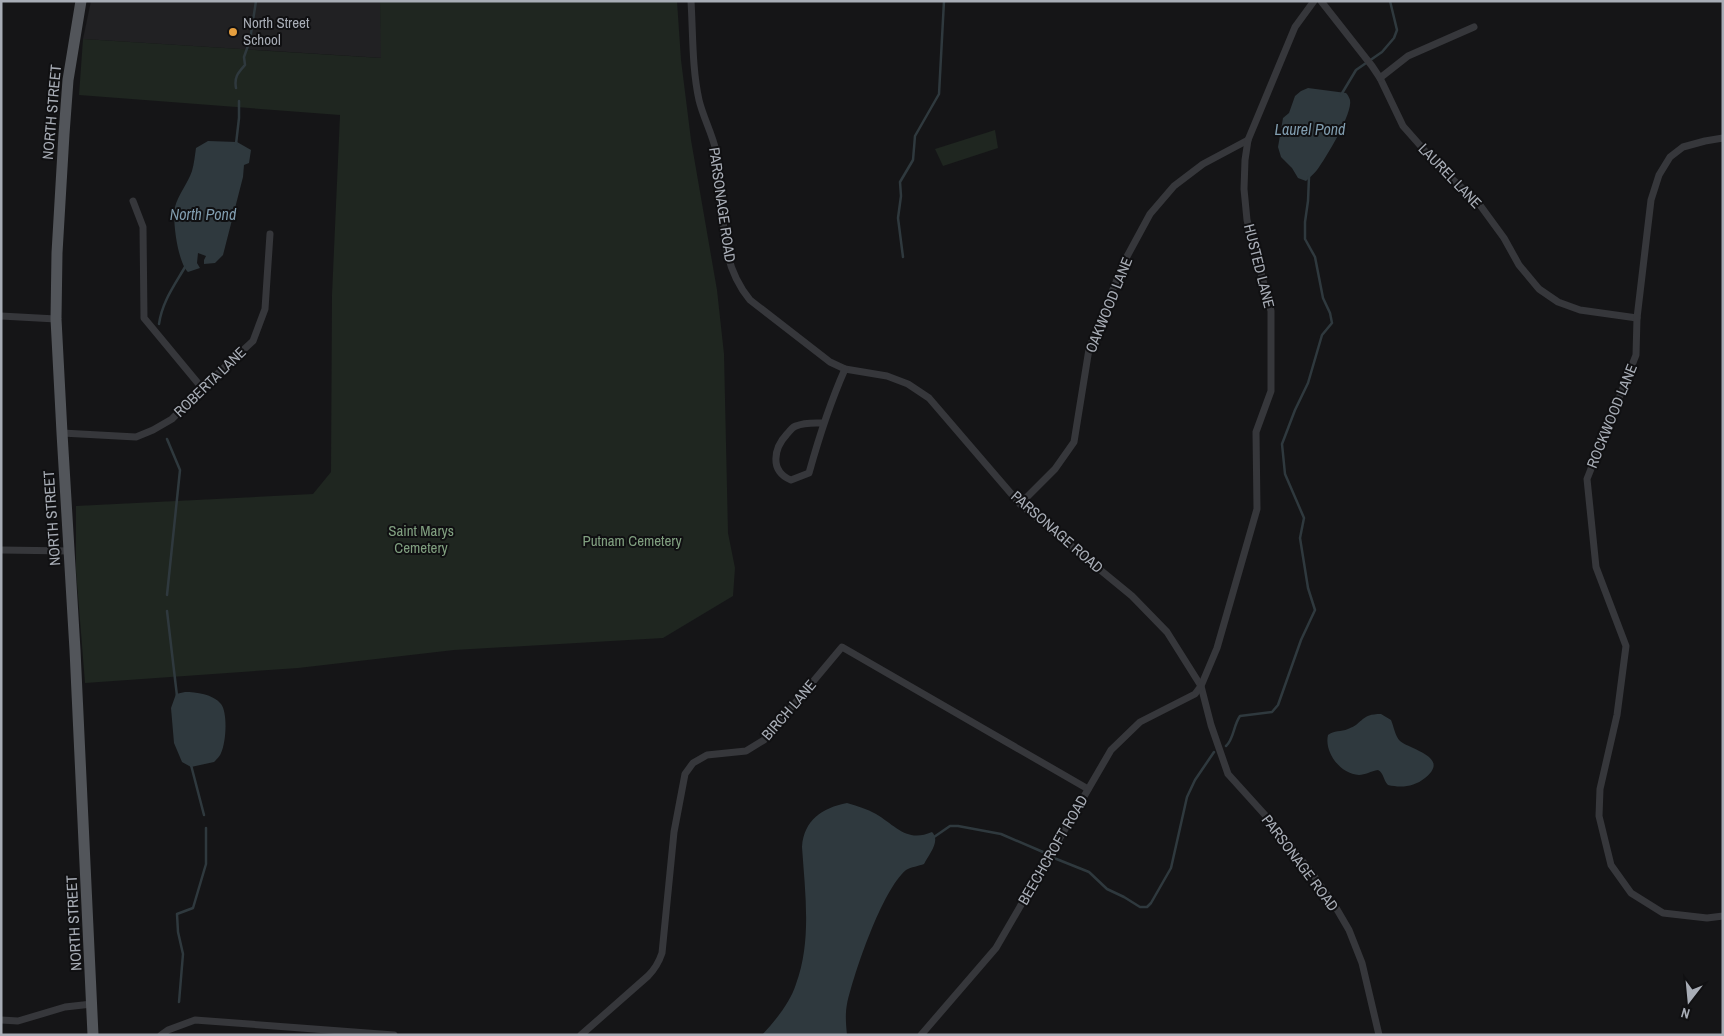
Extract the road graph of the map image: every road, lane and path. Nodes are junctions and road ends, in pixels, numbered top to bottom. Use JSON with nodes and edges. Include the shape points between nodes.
{"nodes":[{"id":1,"x":81,"y":1,"type":"edge"},
{"id":2,"x":691,"y":1,"type":"edge"},
{"id":3,"x":1314,"y":1,"type":"edge"},
{"id":4,"x":1321,"y":1,"type":"edge"},
{"id":5,"x":1474,"y":27,"type":"dead end"},
{"id":6,"x":1380,"y":78,"type":"junction"},
{"id":7,"x":1723,"y":138,"type":"edge"},
{"id":8,"x":1248,"y":140,"type":"junction"},
{"id":9,"x":133,"y":201,"type":"dead end"},
{"id":10,"x":270,"y":234,"type":"dead end"},
{"id":11,"x":1,"y":316,"type":"edge"},
{"id":12,"x":1637,"y":318,"type":"junction"},
{"id":13,"x":56,"y":319,"type":"junction"},
{"id":14,"x":845,"y":369,"type":"junction"},
{"id":15,"x":202,"y":388,"type":"junction"},
{"id":16,"x":824,"y":423,"type":"junction"},
{"id":17,"x":62,"y":433,"type":"junction"},
{"id":18,"x":1020,"y":504,"type":"junction"},
{"id":19,"x":1,"y":550,"type":"edge"},
{"id":20,"x":70,"y":551,"type":"junction"},
{"id":21,"x":1201,"y":686,"type":"junction"},
{"id":22,"x":1088,"y":789,"type":"junction"},
{"id":23,"x":1723,"y":916,"type":"edge"},
{"id":24,"x":92,"y":1004,"type":"junction"},
{"id":25,"x":1,"y":1020,"type":"edge"},
{"id":26,"x":94,"y":1035,"type":"edge"},
{"id":27,"x":161,"y":1035,"type":"edge"},
{"id":28,"x":394,"y":1035,"type":"edge"},
{"id":29,"x":581,"y":1035,"type":"edge"},
{"id":30,"x":921,"y":1035,"type":"edge"},
{"id":31,"x":1379,"y":1035,"type":"edge"}],
"edges":[{"from":1,"to":13,"type":"main road","name":"NORTH STREET","via":[[68,80]]},
{"from":2,"to":14,"type":"street","name":"PARSONAGE ROAD","via":[[694,74],[716,151],[726,249],[734,276],[750,300],[830,362]]},
{"from":3,"to":8,"type":"street","name":"HUSTED LANE","via":[[1294,27]]},
{"from":4,"to":6,"type":"street","name":"LAUREL LANE"},
{"from":5,"to":6,"type":"street","via":[[1416,52]]},
{"from":6,"to":12,"type":"street","name":"LAUREL LANE","via":[[1403,126],[1441,169],[1477,202],[1539,289],[1558,302],[1590,313]]},
{"from":7,"to":12,"type":"street","name":"ROCKWOOD LANE","via":[[1683,147],[1670,157],[1659,175],[1651,200]]},
{"from":8,"to":18,"type":"street","name":"OAKWOOD LANE","via":[[1203,164],[1174,186],[1150,214],[1124,262],[1089,349],[1074,442],[1055,469]]},
{"from":8,"to":21,"type":"street","name":"HUSTED LANE","via":[[1244,189],[1247,220],[1271,311],[1271,391],[1256,432],[1257,509],[1216,648]]},
{"from":9,"to":15,"type":"street","via":[[143,227],[144,318]]},
{"from":10,"to":15,"type":"street","name":"ROBERTA LANE","via":[[265,310],[253,341]]},
{"from":11,"to":13,"type":"street"},
{"from":12,"to":23,"type":"street","name":"ROCKWOOD LANE","via":[[1636,355],[1587,479],[1596,567],[1626,646],[1598,816],[1610,865],[1631,893],[1663,913],[1707,918]]},
{"from":13,"to":17,"type":"main road","name":"NORTH STREET"},
{"from":14,"to":16,"type":"street"},
{"from":14,"to":18,"type":"street","name":"PARSONAGE ROAD","via":[[887,376],[908,384],[929,398]]},
{"from":15,"to":17,"type":"street","name":"ROBERTA LANE","via":[[172,419],[136,437]]},
{"from":16,"to":16,"type":"street","via":[[809,473],[791,480],[783,477],[777,467],[776,455],[783,438],[794,426],[807,422]]},
{"from":17,"to":20,"type":"main road","name":"NORTH STREET"},
{"from":18,"to":21,"type":"street","name":"PARSONAGE ROAD","via":[[1132,596],[1168,632]]},
{"from":19,"to":20,"type":"street"},
{"from":20,"to":24,"type":"main road","name":"NORTH STREET"},
{"from":21,"to":22,"type":"street","name":"BEECHCROFT ROAD","via":[[1195,694],[1140,722],[1112,750]]},
{"from":21,"to":31,"type":"street","name":"PARSONAGE ROAD","via":[[1210,725],[1228,774],[1308,869],[1348,930],[1362,963]]},
{"from":22,"to":29,"type":"street","name":"BIRCH LANE","via":[[842,647],[764,740],[746,751],[707,755],[693,763],[685,774],[674,832],[659,961],[648,976]]},
{"from":22,"to":30,"type":"street","name":"BEECHCROFT ROAD","via":[[996,948]]},
{"from":24,"to":25,"type":"street","via":[[65,1007],[18,1021]]},
{"from":24,"to":26,"type":"main road","name":"NORTH STREET"},
{"from":27,"to":28,"type":"street","via":[[195,1020]]}]}
